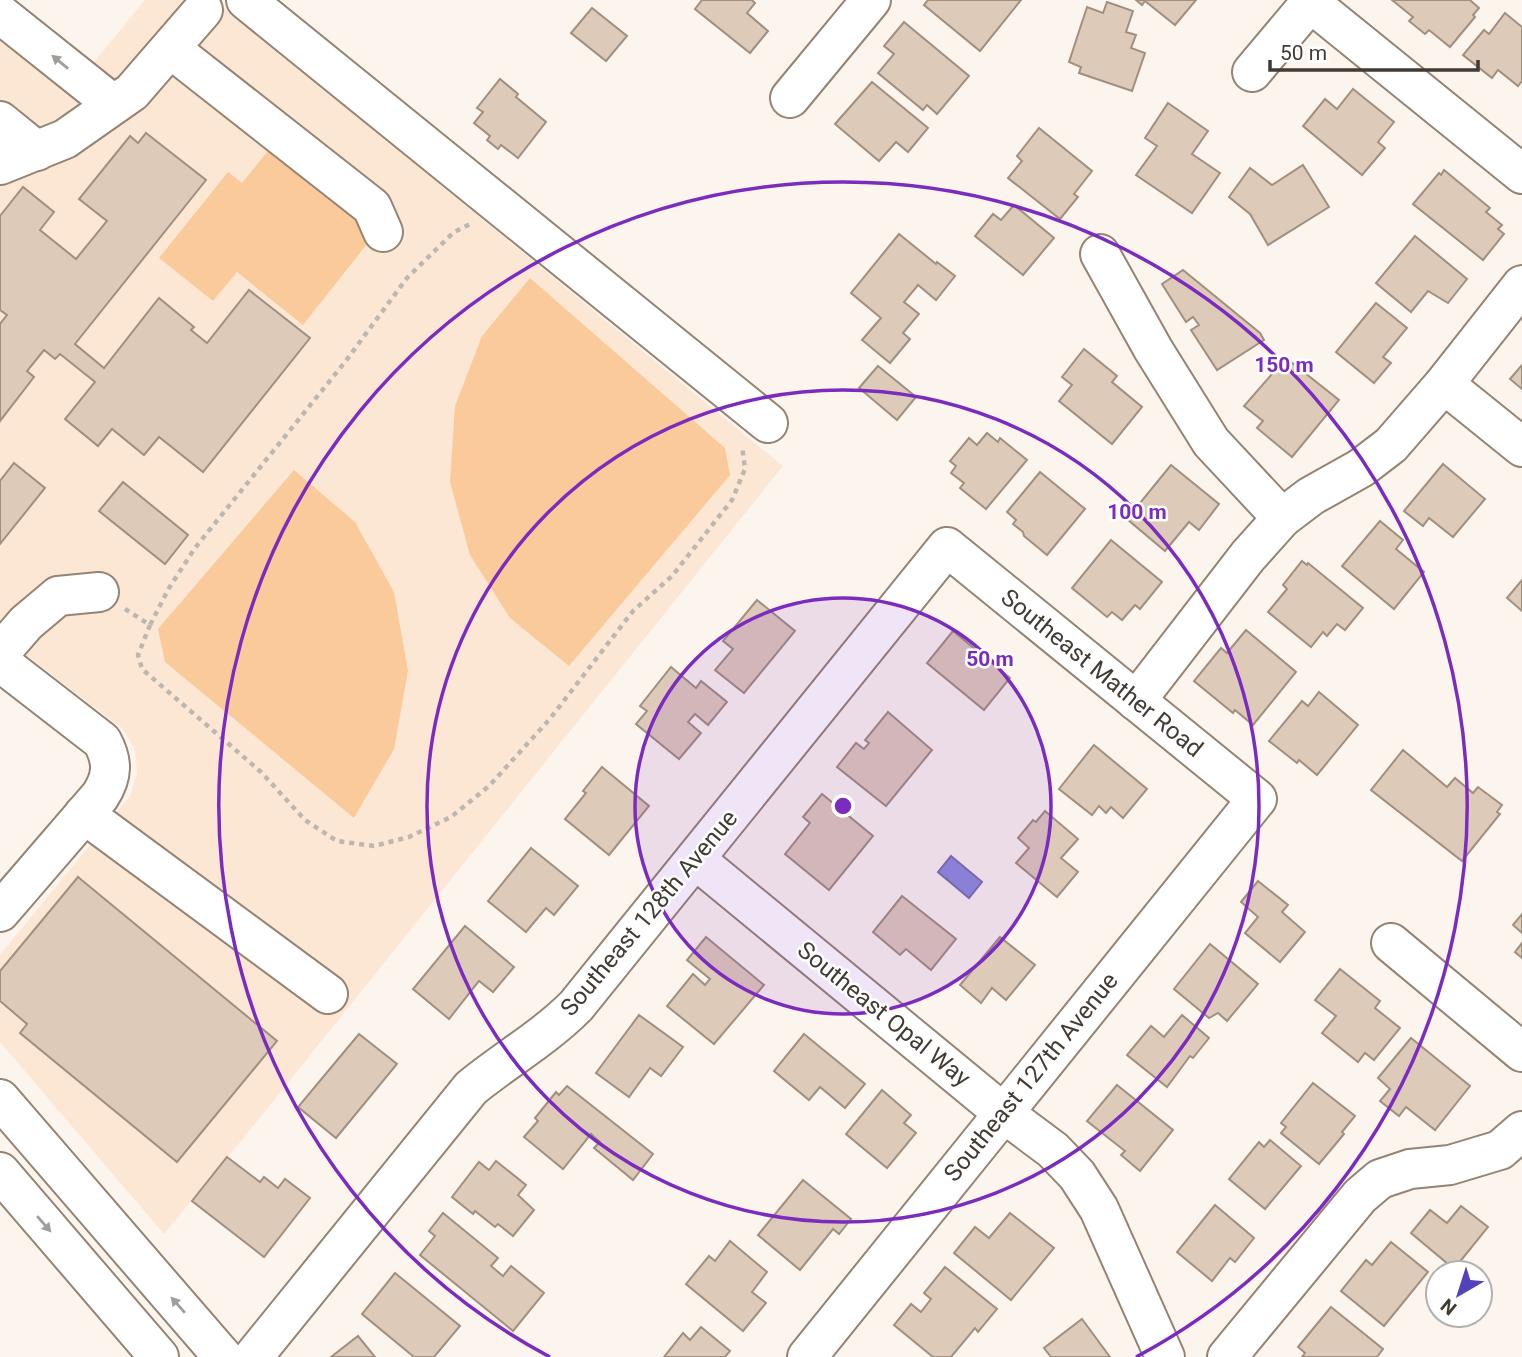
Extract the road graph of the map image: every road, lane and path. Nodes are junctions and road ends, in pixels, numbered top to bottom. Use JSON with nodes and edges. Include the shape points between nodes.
{"nodes":[{"id":1,"x":246,"y":0,"type":"edge"},
{"id":2,"x":871,"y":0,"type":"edge"},
{"id":3,"x":1308,"y":1,"type":"edge"},
{"id":4,"x":203,"y":10,"type":"dead end"},
{"id":5,"x":0,"y":14,"type":"edge"},
{"id":6,"x":170,"y":49,"type":"junction"},
{"id":7,"x":1252,"y":72,"type":"dead end"},
{"id":8,"x":790,"y":98,"type":"dead end"},
{"id":9,"x":113,"y":104,"type":"junction"},
{"id":10,"x":0,"y":121,"type":"edge"},
{"id":11,"x":37,"y":151,"type":"junction"},
{"id":12,"x":0,"y":165,"type":"edge"},
{"id":13,"x":1522,"y":174,"type":"edge"},
{"id":14,"x":478,"y":221,"type":"dead end"},
{"id":15,"x":383,"y":232,"type":"dead end"},
{"id":16,"x":1100,"y":254,"type":"dead end"},
{"id":17,"x":1522,"y":285,"type":"edge"},
{"id":18,"x":1444,"y":384,"type":"junction"},
{"id":19,"x":751,"y":430,"type":"joint"},
{"id":20,"x":1522,"y":447,"type":"edge"},
{"id":21,"x":1282,"y":518,"type":"junction"},
{"id":22,"x":947,"y":547,"type":"joint"},
{"id":23,"x":99,"y":592,"type":"joint"},
{"id":24,"x":150,"y":625,"type":"junction"},
{"id":25,"x":0,"y":653,"type":"edge"},
{"id":26,"x":0,"y":662,"type":"edge"},
{"id":27,"x":1136,"y":701,"type":"junction"},
{"id":28,"x":1257,"y":799,"type":"joint"},
{"id":29,"x":84,"y":814,"type":"junction"},
{"id":30,"x":695,"y":859,"type":"junction"},
{"id":31,"x":0,"y":912,"type":"edge"},
{"id":32,"x":1391,"y":943,"type":"dead end"},
{"id":33,"x":328,"y":994,"type":"dead end"},
{"id":34,"x":1522,"y":1052,"type":"edge"},
{"id":35,"x":0,"y":1099,"type":"edge"},
{"id":36,"x":1002,"y":1112,"type":"junction"},
{"id":37,"x":1522,"y":1131,"type":"edge"},
{"id":38,"x":0,"y":1172,"type":"edge"},
{"id":39,"x":159,"y":1357,"type":"edge"},
{"id":40,"x":223,"y":1357,"type":"edge"},
{"id":41,"x":253,"y":1357,"type":"edge"},
{"id":42,"x":807,"y":1357,"type":"edge"},
{"id":43,"x":1165,"y":1357,"type":"edge"},
{"id":44,"x":1227,"y":1357,"type":"edge"}],
"edges":[{"from":1,"to":19,"type":"street"},
{"from":2,"to":8,"type":"street"},
{"from":3,"to":7,"type":"street"},
{"from":3,"to":13,"type":"street"},
{"from":4,"to":6,"type":"street"},
{"from":9,"to":5,"type":"street","one_way":true},
{"from":6,"to":9,"type":"street","via":[[132,92]]},
{"from":6,"to":15,"type":"street","via":[[372,207]]},
{"from":9,"to":11,"type":"street","via":[[65,139]]},
{"from":10,"to":11,"type":"street"},
{"from":11,"to":12,"type":"street"},
{"from":14,"to":24,"type":"path","via":[[454,232],[407,278],[195,548]]},
{"from":16,"to":21,"type":"street","via":[[1211,442]]},
{"from":17,"to":18,"type":"street"},
{"from":18,"to":20,"type":"street"},
{"from":18,"to":21,"type":"street","via":[[1391,445]]},
{"from":19,"to":24,"type":"path","via":[[743,446],[745,469],[732,500],[672,576],[633,611],[550,720],[489,786],[451,817],[409,837],[374,846],[337,841],[305,820],[261,772],[142,669],[138,655]]},
{"from":21,"to":27,"type":"street"},
{"from":22,"to":27,"type":"street","name":"Southeast Mather Road"},
{"from":22,"to":30,"type":"street","name":"Southeast 128th Avenue"},
{"from":23,"to":24,"type":"path"},
{"from":23,"to":25,"type":"street","via":[[58,596]]},
{"from":26,"to":29,"type":"street","via":[[81,723],[110,755],[108,784]]},
{"from":27,"to":28,"type":"street","name":"Southeast Mather Road"},
{"from":28,"to":36,"type":"street","name":"Southeast 127th Avenue"},
{"from":29,"to":31,"type":"street"},
{"from":29,"to":33,"type":"street"},
{"from":30,"to":36,"type":"street","name":"Southeast Opal Way"},
{"from":30,"to":41,"type":"street","name":"Southeast 128th Avenue","via":[[576,1006],[458,1102]]},
{"from":32,"to":34,"type":"street"},
{"from":40,"to":35,"type":"street","one_way":true},
{"from":36,"to":42,"type":"street","name":"Southeast 127th Avenue"},
{"from":36,"to":43,"type":"street","name":"Southeast Opal Way","via":[[1053,1150],[1077,1175],[1099,1209]]},
{"from":37,"to":44,"type":"street","via":[[1500,1150],[1380,1179],[1360,1196]]},
{"from":38,"to":39,"type":"street","one_way":true}]}
